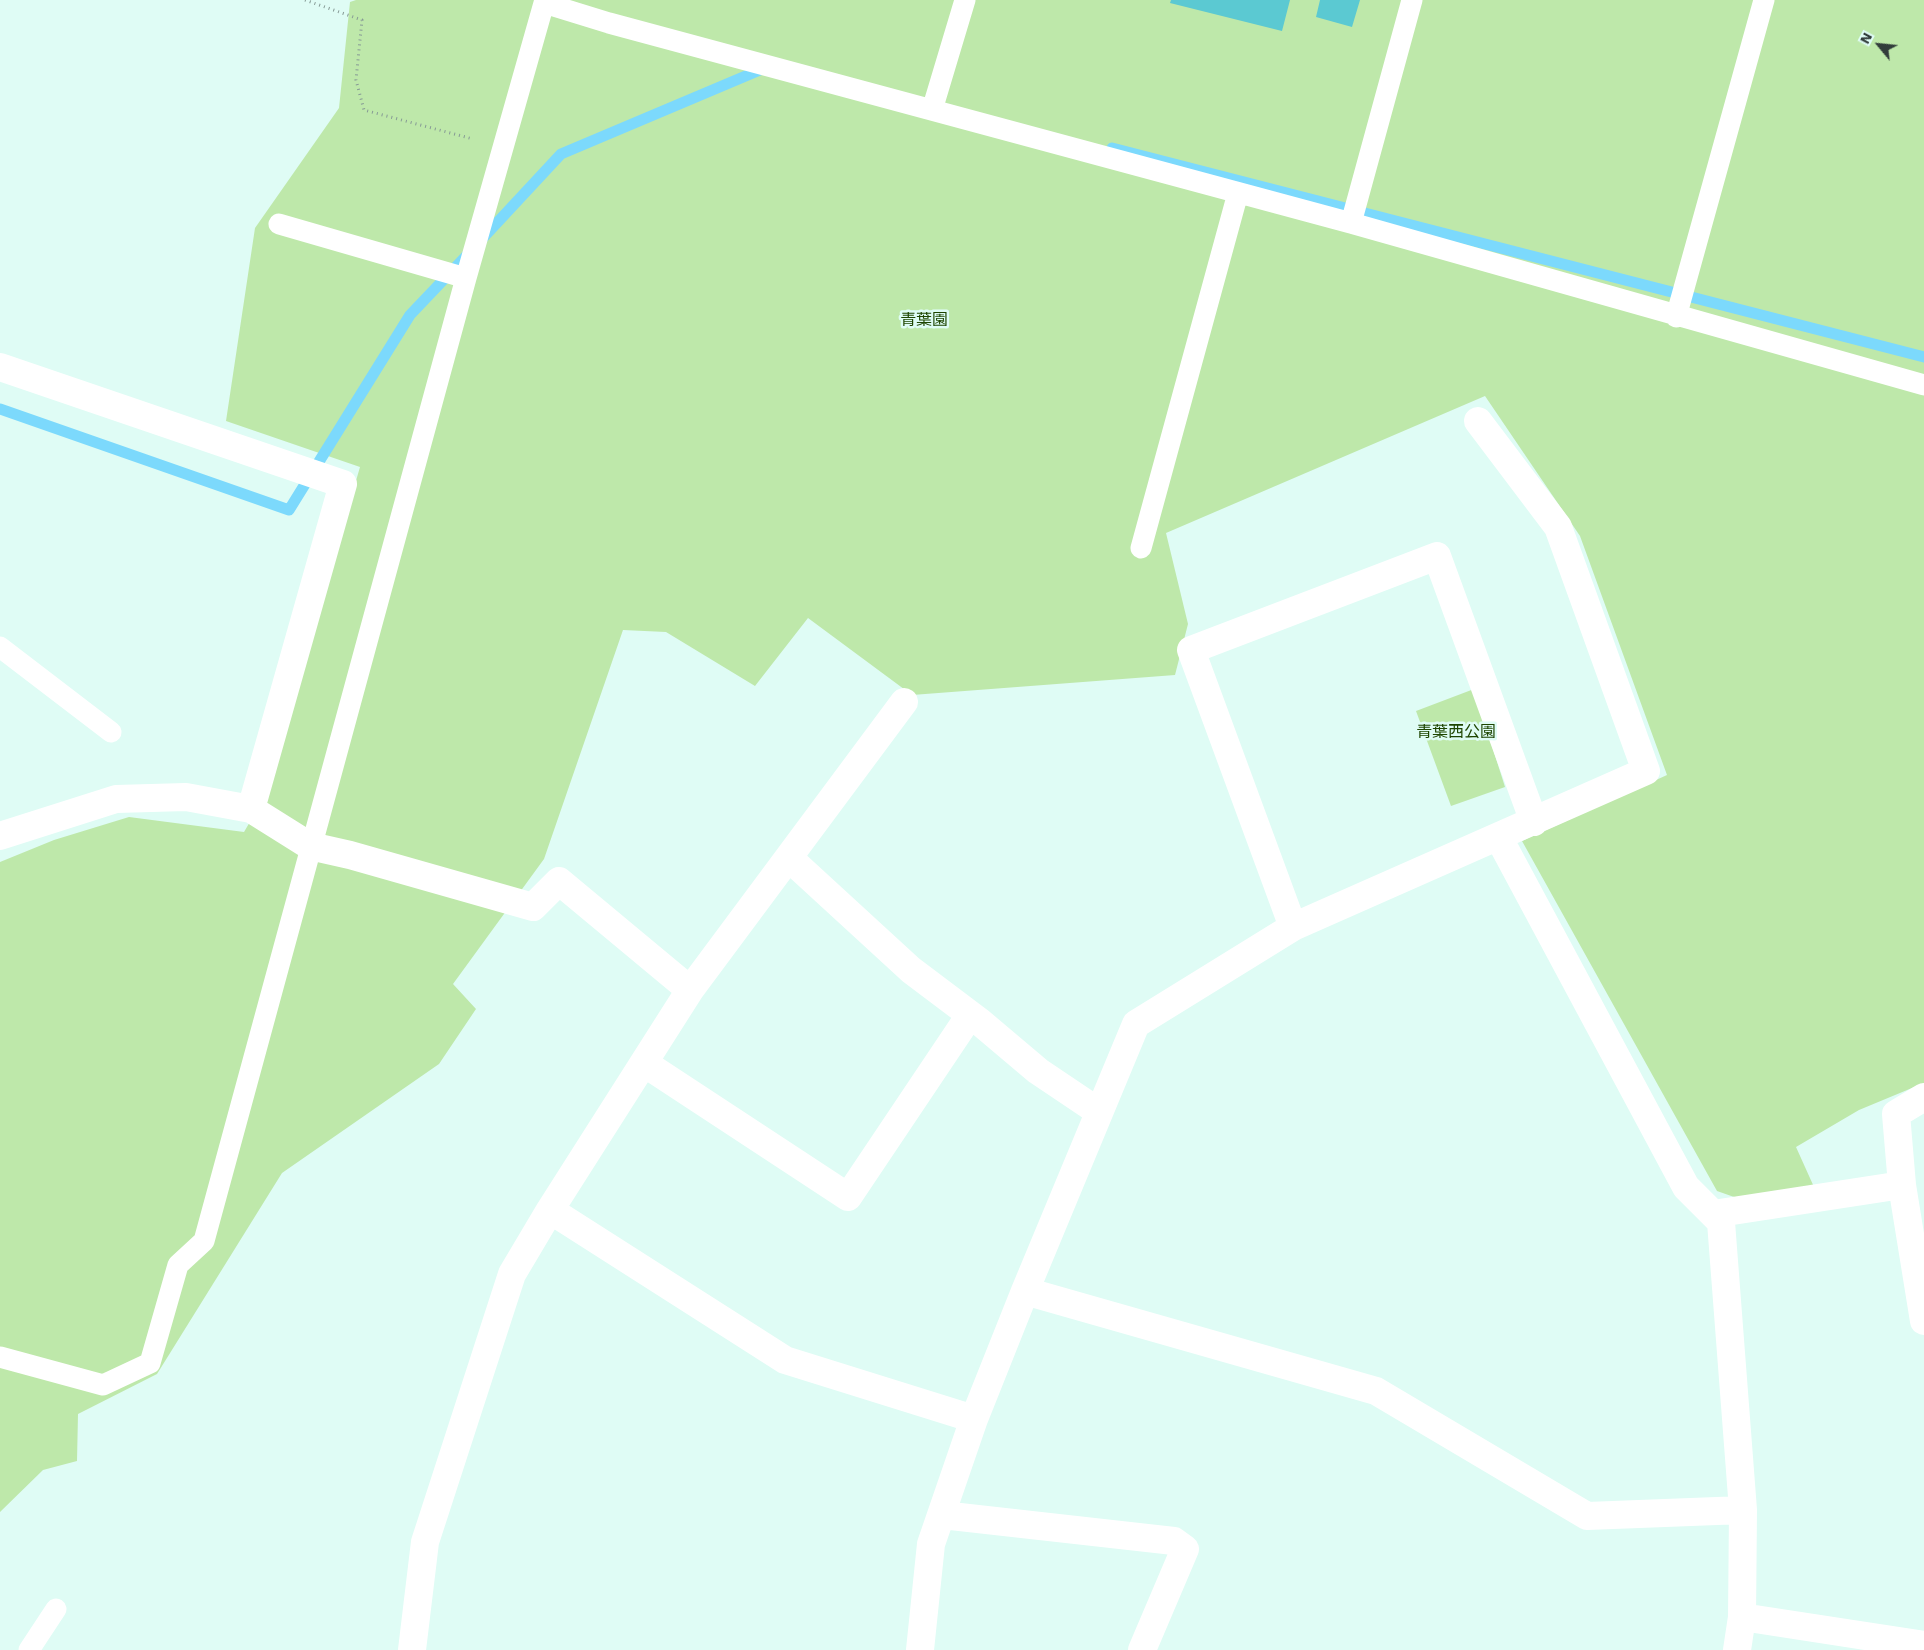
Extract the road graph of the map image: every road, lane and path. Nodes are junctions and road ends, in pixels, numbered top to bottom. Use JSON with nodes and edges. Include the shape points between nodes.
{"nodes":[{"id":1,"x":305,"y":0,"type":"edge"},
{"id":2,"x":965,"y":0,"type":"edge"},
{"id":3,"x":1412,"y":0,"type":"edge"},
{"id":4,"x":1764,"y":0,"type":"edge"},
{"id":5,"x":545,"y":1,"type":"edge"},
{"id":6,"x":932,"y":110,"type":"junction"},
{"id":7,"x":504,"y":147,"type":"junction"},
{"id":8,"x":1238,"y":194,"type":"junction"},
{"id":9,"x":1351,"y":223,"type":"junction"},
{"id":10,"x":278,"y":224,"type":"dead end"},
{"id":11,"x":466,"y":278,"type":"junction"},
{"id":12,"x":1676,"y":316,"type":"junction"},
{"id":13,"x":0,"y":367,"type":"edge"},
{"id":14,"x":1924,"y":385,"type":"edge"},
{"id":15,"x":1478,"y":421,"type":"dead end"},
{"id":16,"x":1141,"y":548,"type":"dead end"},
{"id":17,"x":0,"y":648,"type":"edge"},
{"id":18,"x":904,"y":702,"type":"dead end"},
{"id":19,"x":111,"y":732,"type":"dead end"},
{"id":20,"x":250,"y":809,"type":"junction"},
{"id":21,"x":1534,"y":822,"type":"junction"},
{"id":22,"x":0,"y":836,"type":"edge"},
{"id":23,"x":1499,"y":838,"type":"junction"},
{"id":24,"x":310,"y":846,"type":"junction"},
{"id":25,"x":789,"y":858,"type":"junction"},
{"id":26,"x":1293,"y":927,"type":"junction"},
{"id":27,"x":690,"y":990,"type":"junction"},
{"id":28,"x":970,"y":1014,"type":"junction"},
{"id":29,"x":644,"y":1063,"type":"junction"},
{"id":30,"x":1924,"y":1097,"type":"edge"},
{"id":31,"x":1099,"y":1112,"type":"junction"},
{"id":32,"x":1902,"y":1185,"type":"junction"},
{"id":33,"x":550,"y":1210,"type":"junction"},
{"id":34,"x":1713,"y":1214,"type":"junction"},
{"id":35,"x":1025,"y":1291,"type":"junction"},
{"id":36,"x":1924,"y":1322,"type":"edge"},
{"id":37,"x":0,"y":1357,"type":"edge"},
{"id":38,"x":974,"y":1419,"type":"junction"},
{"id":39,"x":1743,"y":1510,"type":"junction"},
{"id":40,"x":942,"y":1515,"type":"junction"},
{"id":41,"x":56,"y":1609,"type":"dead end"},
{"id":42,"x":1742,"y":1618,"type":"junction"},
{"id":43,"x":1924,"y":1645,"type":"edge"},
{"id":44,"x":29,"y":1650,"type":"edge"},
{"id":45,"x":412,"y":1650,"type":"edge"},
{"id":46,"x":920,"y":1650,"type":"edge"},
{"id":47,"x":1142,"y":1650,"type":"edge"},
{"id":48,"x":1737,"y":1650,"type":"edge"}],
"edges":[{"from":1,"to":7,"type":"path","via":[[362,20],[356,80],[364,110]]},
{"from":2,"to":6,"type":"lane"},
{"from":3,"to":9,"type":"lane"},
{"from":4,"to":12,"type":"lane"},
{"from":5,"to":6,"type":"lane","via":[[609,23]]},
{"from":5,"to":7,"type":"lane"},
{"from":6,"to":8,"type":"lane"},
{"from":7,"to":11,"type":"lane"},
{"from":8,"to":9,"type":"lane"},
{"from":8,"to":16,"type":"lane"},
{"from":9,"to":12,"type":"lane"},
{"from":10,"to":11,"type":"lane"},
{"from":11,"to":24,"type":"lane"},
{"from":12,"to":14,"type":"lane"},
{"from":13,"to":20,"type":"street","via":[[343,484]]},
{"from":15,"to":21,"type":"street","via":[[1558,527],[1646,771]]},
{"from":17,"to":19,"type":"lane"},
{"from":18,"to":25,"type":"street"},
{"from":20,"to":22,"type":"street","via":[[186,797],[116,799]]},
{"from":20,"to":24,"type":"street"},
{"from":21,"to":23,"type":"street"},
{"from":21,"to":26,"type":"street","via":[[1437,556],[1191,650]]},
{"from":23,"to":26,"type":"street"},
{"from":23,"to":34,"type":"street","via":[[1686,1187]]},
{"from":24,"to":27,"type":"street","via":[[533,907],[559,881]]},
{"from":24,"to":37,"type":"lane","via":[[204,1241],[178,1265],[150,1363],[102,1385]]},
{"from":25,"to":27,"type":"street"},
{"from":25,"to":28,"type":"street","via":[[911,970]]},
{"from":26,"to":31,"type":"street","via":[[1136,1024]]},
{"from":27,"to":29,"type":"street"},
{"from":28,"to":29,"type":"street","via":[[848,1197]]},
{"from":28,"to":31,"type":"street","via":[[1038,1071]]},
{"from":29,"to":33,"type":"street"},
{"from":30,"to":32,"type":"street","via":[[1896,1114]]},
{"from":31,"to":35,"type":"street"},
{"from":32,"to":34,"type":"street"},
{"from":32,"to":36,"type":"street"},
{"from":33,"to":38,"type":"street","via":[[785,1360]]},
{"from":33,"to":45,"type":"street","via":[[512,1274],[425,1542]]},
{"from":34,"to":39,"type":"street","via":[[1722,1222]]},
{"from":35,"to":38,"type":"street"},
{"from":35,"to":39,"type":"street","via":[[1376,1391],[1587,1516]]},
{"from":38,"to":40,"type":"street"},
{"from":39,"to":42,"type":"street"},
{"from":40,"to":46,"type":"street","via":[[931,1544]]},
{"from":40,"to":47,"type":"street","via":[[1174,1541],[1180,1545],[1185,1549]]},
{"from":41,"to":44,"type":"lane"},
{"from":42,"to":43,"type":"street"},
{"from":42,"to":48,"type":"street"}]}
